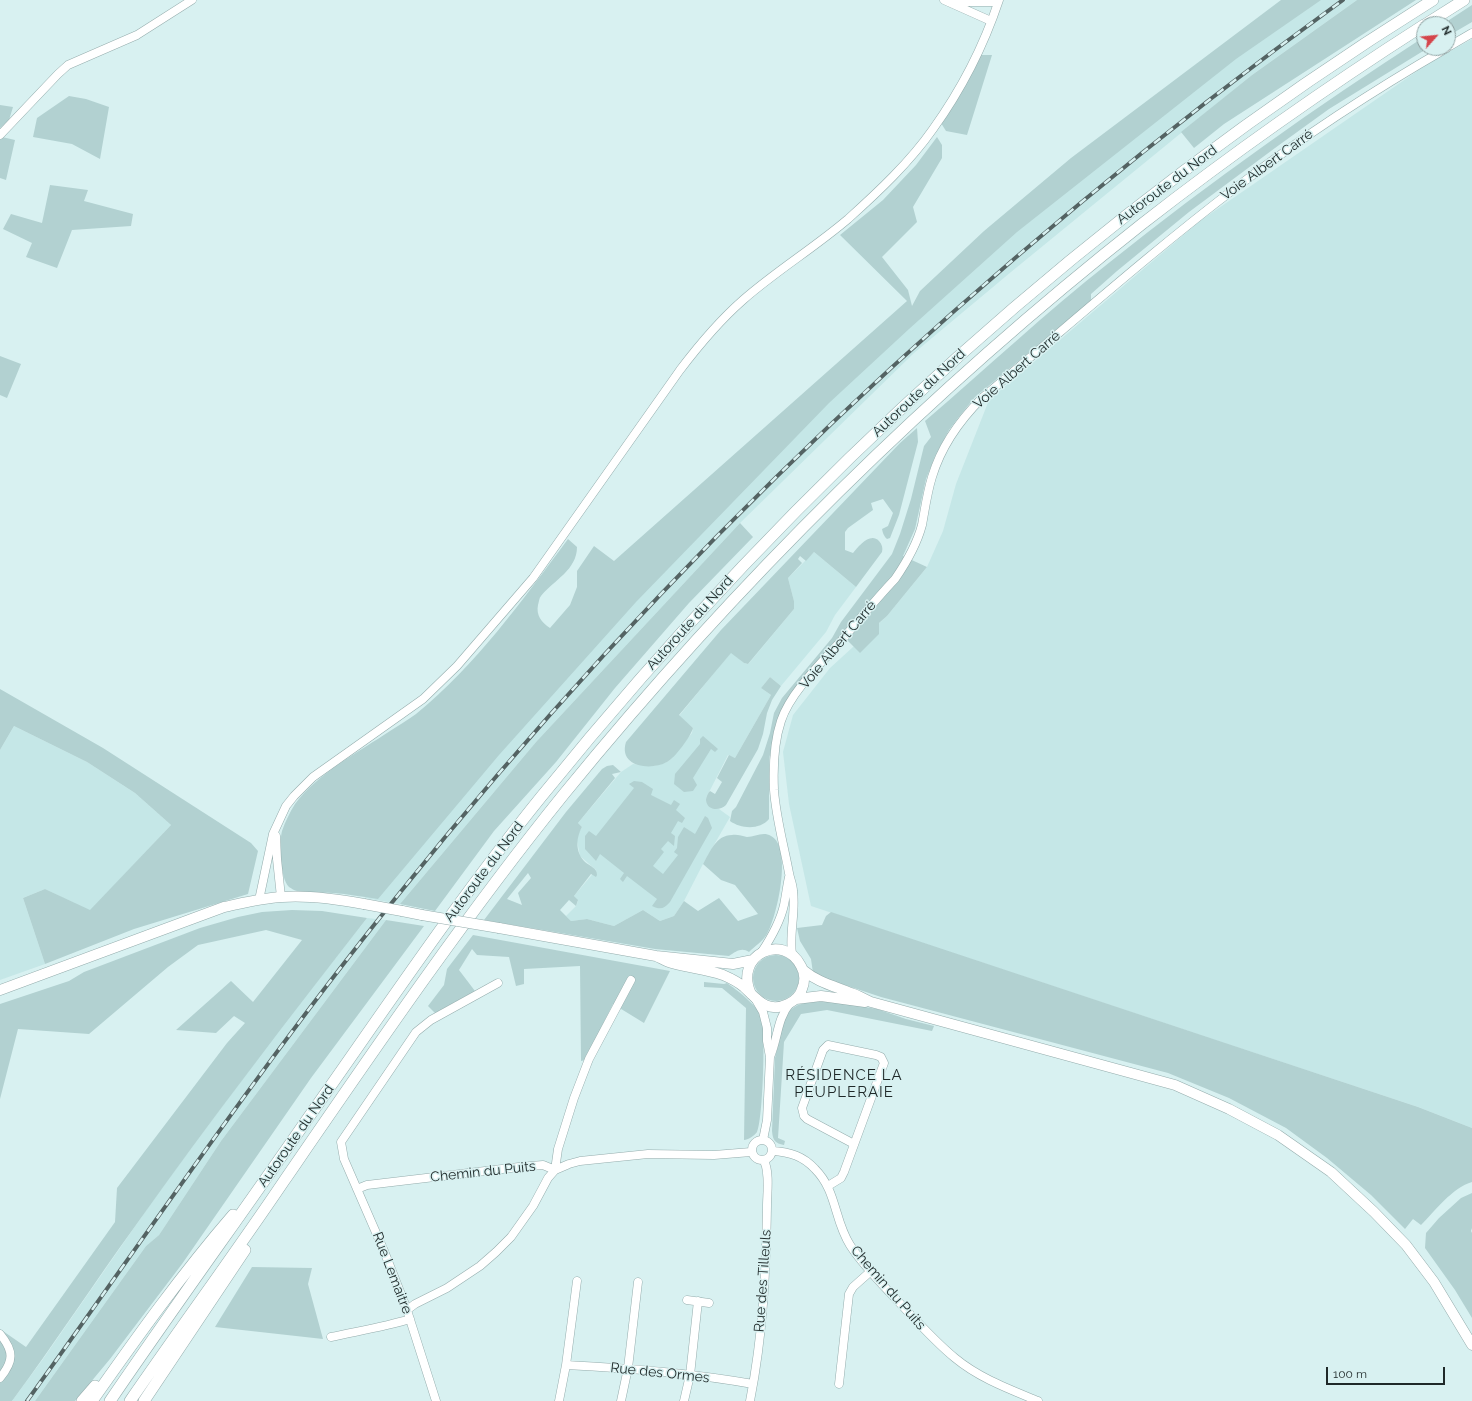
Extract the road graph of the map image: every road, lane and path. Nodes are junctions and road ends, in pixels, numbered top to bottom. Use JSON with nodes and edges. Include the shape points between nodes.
{"nodes":[{"id":1,"x":192,"y":0,"type":"edge"},
{"id":2,"x":1433,"y":0,"type":"edge"},
{"id":3,"x":1464,"y":0,"type":"edge"},
{"id":4,"x":948,"y":1,"type":"edge"},
{"id":5,"x":998,"y":1,"type":"edge"},
{"id":6,"x":1439,"y":16,"type":"edge"},
{"id":7,"x":991,"y":21,"type":"junction"},
{"id":8,"x":1416,"y":31,"type":"edge"},
{"id":9,"x":1472,"y":33,"type":"edge"},
{"id":10,"x":1456,"y":43,"type":"edge"},
{"id":11,"x":1433,"y":56,"type":"edge"},
{"id":12,"x":0,"y":135,"type":"edge"},
{"id":13,"x":276,"y":829,"type":"junction"},
{"id":14,"x":789,"y":874,"type":"junction"},
{"id":15,"x":281,"y":897,"type":"junction"},
{"id":16,"x":259,"y":900,"type":"junction"},
{"id":17,"x":761,"y":953,"type":"junction"},
{"id":18,"x":792,"y":954,"type":"junction"},
{"id":19,"x":656,"y":956,"type":"junction"},
{"id":20,"x":753,"y":960,"type":"junction"},
{"id":21,"x":803,"y":970,"type":"junction"},
{"id":22,"x":631,"y":980,"type":"dead end"},
{"id":23,"x":498,"y":983,"type":"dead end"},
{"id":24,"x":0,"y":990,"type":"edge"},
{"id":25,"x":753,"y":997,"type":"junction"},
{"id":26,"x":793,"y":1001,"type":"junction"},
{"id":27,"x":871,"y":1002,"type":"junction"},
{"id":28,"x":376,"y":1050,"type":"junction"},
{"id":29,"x":770,"y":1057,"type":"junction"},
{"id":30,"x":763,"y":1140,"type":"junction"},
{"id":31,"x":854,"y":1144,"type":"junction"},
{"id":32,"x":772,"y":1151,"type":"junction"},
{"id":33,"x":751,"y":1152,"type":"junction"},
{"id":34,"x":281,"y":1158,"type":"junction"},
{"id":35,"x":764,"y":1161,"type":"junction"},
{"id":36,"x":555,"y":1170,"type":"junction"},
{"id":37,"x":828,"y":1186,"type":"junction"},
{"id":38,"x":357,"y":1189,"type":"junction"},
{"id":39,"x":870,"y":1271,"type":"junction"},
{"id":40,"x":577,"y":1281,"type":"dead end"},
{"id":41,"x":638,"y":1282,"type":"dead end"},
{"id":42,"x":687,"y":1300,"type":"dead end"},
{"id":43,"x":698,"y":1301,"type":"junction"},
{"id":44,"x":709,"y":1303,"type":"dead end"},
{"id":45,"x":407,"y":1310,"type":"junction"},
{"id":46,"x":410,"y":1319,"type":"junction"},
{"id":47,"x":147,"y":1324,"type":"junction"},
{"id":48,"x":0,"y":1334,"type":"edge"},
{"id":49,"x":331,"y":1338,"type":"dead end"},
{"id":50,"x":1472,"y":1345,"type":"edge"},
{"id":51,"x":566,"y":1365,"type":"junction"},
{"id":52,"x":628,"y":1368,"type":"junction"},
{"id":53,"x":690,"y":1375,"type":"junction"},
{"id":54,"x":0,"y":1378,"type":"edge"},
{"id":55,"x":753,"y":1384,"type":"junction"},
{"id":56,"x":839,"y":1384,"type":"dead end"},
{"id":57,"x":82,"y":1401,"type":"edge"},
{"id":58,"x":92,"y":1401,"type":"edge"},
{"id":59,"x":110,"y":1401,"type":"edge"},
{"id":60,"x":130,"y":1401,"type":"edge"},
{"id":61,"x":144,"y":1401,"type":"edge"},
{"id":62,"x":436,"y":1401,"type":"edge"},
{"id":63,"x":559,"y":1401,"type":"edge"},
{"id":64,"x":621,"y":1401,"type":"edge"},
{"id":65,"x":684,"y":1401,"type":"edge"},
{"id":66,"x":750,"y":1401,"type":"edge"},
{"id":67,"x":1038,"y":1401,"type":"edge"}],
"edges":[{"from":1,"to":12,"type":"street","via":[[137,35],[68,65]]},
{"from":2,"to":34,"type":"highway","name":"Autoroute du Nord","via":[[1259,116],[1110,228],[980,336],[816,490],[734,574],[651,665],[539,800],[472,885]]},
{"from":3,"to":6,"type":"highway","name":"Autoroute du Nord"},
{"from":4,"to":5,"type":"street"},
{"from":4,"to":7,"type":"street"},
{"from":5,"to":7,"type":"street"},
{"from":7,"to":13,"type":"street","via":[[955,95],[933,130],[906,161],[878,192],[846,220],[757,288],[727,315],[697,347],[533,578],[486,634],[423,699],[313,777],[286,806]]},
{"from":8,"to":28,"type":"highway","name":"Autoroute du Nord","via":[[1274,126],[1144,222],[966,372],[832,498],[700,635],[603,747],[490,890]]},
{"from":9,"to":10,"type":"street","name":"Voie Albert Carré"},
{"from":11,"to":14,"type":"street","name":"Voie Albert Carré","via":[[1333,118],[1238,186],[1114,286],[974,406],[950,437],[937,463],[921,526],[905,564],[895,579],[818,666],[786,709],[781,720],[774,763],[774,790]]},
{"from":13,"to":15,"type":"street"},
{"from":13,"to":16,"type":"street"},
{"from":14,"to":17,"type":"street","name":"Voie Albert Carré","via":[[780,918]]},
{"from":14,"to":18,"type":"street","name":"Voie Albert Carré","via":[[794,904],[790,936]]},
{"from":15,"to":16,"type":"main road"},
{"from":15,"to":19,"type":"main road","bridge":true,"via":[[322,898],[364,904]]},
{"from":16,"to":24,"type":"main road","via":[[203,914]]},
{"from":17,"to":18,"type":"main road","via":[[774,949]]},
{"from":17,"to":20,"type":"main road"},
{"from":18,"to":21,"type":"main road"},
{"from":19,"to":20,"type":"main road","via":[[733,964]]},
{"from":19,"to":25,"type":"main road","via":[[671,963],[722,975],[738,983]]},
{"from":20,"to":25,"type":"main road","via":[[746,976],[747,986]]},
{"from":21,"to":26,"type":"main road","via":[[803,988]]},
{"from":21,"to":27,"type":"main road","via":[[821,982]]},
{"from":22,"to":36,"type":"street","via":[[589,1059],[560,1142]]},
{"from":23,"to":38,"type":"street","name":"Rue Lemaitre","via":[[431,1020],[416,1032],[341,1142],[344,1158]]},
{"from":25,"to":26,"type":"main road","via":[[761,1004],[773,1007]]},
{"from":25,"to":29,"type":"street","via":[[763,1012]]},
{"from":26,"to":27,"type":"main road","via":[[821,996]]},
{"from":26,"to":29,"type":"street","via":[[783,1012]]},
{"from":27,"to":50,"type":"main road","via":[[1175,1085],[1278,1135],[1331,1172],[1406,1245],[1434,1282]]},
{"from":28,"to":60,"type":"highway","name":"Autoroute du Nord"},
{"from":28,"to":61,"type":"highway"},
{"from":29,"to":30,"type":"street","via":[[767,1120]]},
{"from":30,"to":32,"type":"street","via":[[769,1144]]},
{"from":30,"to":33,"type":"street","via":[[758,1140],[752,1145]]},
{"from":31,"to":31,"type":"street","via":[[884,1063],[881,1057],[876,1055],[828,1045],[823,1050],[802,1112],[807,1119]]},
{"from":31,"to":37,"type":"street","via":[[841,1178]]},
{"from":32,"to":35,"type":"street","via":[[770,1157]]},
{"from":32,"to":37,"type":"street","name":"Chemin du Puits","via":[[799,1156],[816,1169]]},
{"from":33,"to":35,"type":"street","via":[[755,1158]]},
{"from":33,"to":36,"type":"street","name":"Chemin du Puits","via":[[714,1155],[648,1154],[580,1161]]},
{"from":34,"to":47,"type":"highway","via":[[211,1240]]},
{"from":34,"to":59,"type":"highway","name":"Autoroute du Nord"},
{"from":35,"to":55,"type":"street","name":"Rue des Tilleuls","via":[[767,1171],[766,1264],[763,1315]]},
{"from":36,"to":38,"type":"street","name":"Chemin du Puits","via":[[543,1165],[519,1167],[366,1185]]},
{"from":36,"to":45,"type":"street","via":[[522,1222],[496,1252],[467,1275]]},
{"from":37,"to":39,"type":"street","name":"Chemin du Puits","via":[[844,1235]]},
{"from":38,"to":45,"type":"street","name":"Rue Lemaitre"},
{"from":39,"to":56,"type":"street","via":[[853,1286],[849,1294]]},
{"from":39,"to":67,"type":"street","name":"Chemin du Puits","via":[[939,1345],[956,1359],[999,1385]]},
{"from":40,"to":51,"type":"street"},
{"from":41,"to":52,"type":"street"},
{"from":42,"to":43,"type":"street"},
{"from":43,"to":44,"type":"street"},
{"from":43,"to":53,"type":"street"},
{"from":45,"to":46,"type":"street","name":"Rue Lemaitre"},
{"from":46,"to":49,"type":"street"},
{"from":46,"to":62,"type":"street","name":"Rue Lemaitre"},
{"from":47,"to":57,"type":"highway"},
{"from":47,"to":58,"type":"highway"},
{"from":48,"to":54,"type":"street","via":[[11,1352],[10,1362]]},
{"from":51,"to":52,"type":"street","name":"Rue des Ormes"},
{"from":51,"to":63,"type":"street"},
{"from":52,"to":53,"type":"street","name":"Rue des Ormes"},
{"from":52,"to":64,"type":"street"},
{"from":53,"to":55,"type":"street","name":"Rue des Ormes"},
{"from":53,"to":65,"type":"street"},
{"from":55,"to":66,"type":"street","name":"Rue des Tilleuls"}]}
